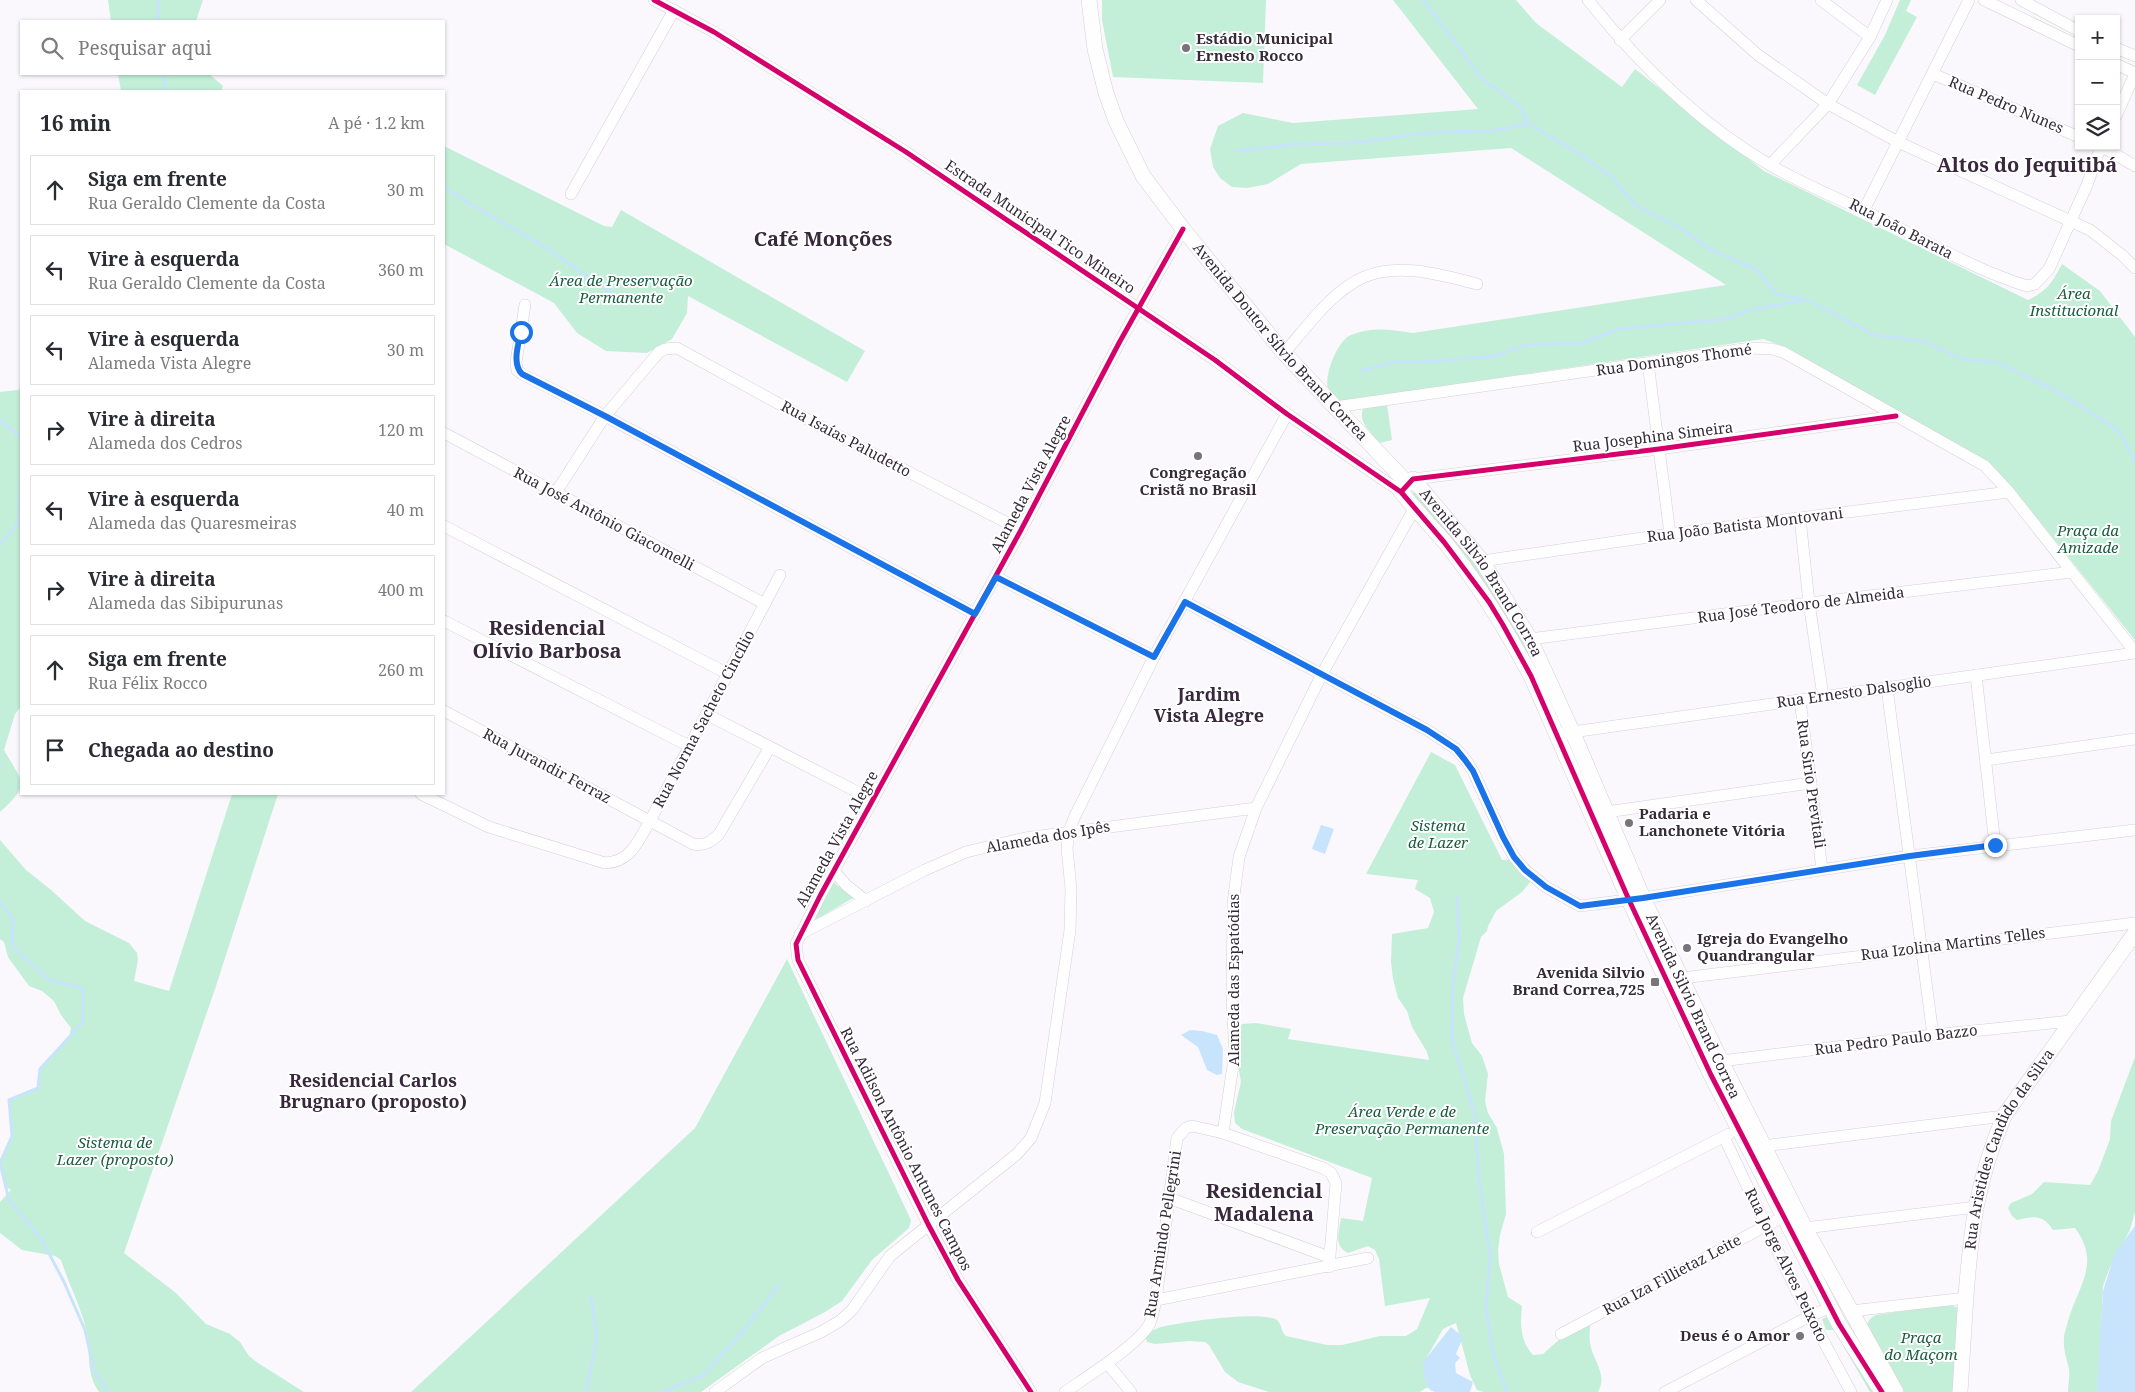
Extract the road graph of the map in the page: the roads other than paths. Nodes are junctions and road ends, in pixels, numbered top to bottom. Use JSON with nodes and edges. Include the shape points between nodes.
{"nodes":[{"id":1,"x":654,"y":0,"type":"edge"},
{"id":2,"x":1089,"y":0,"type":"edge"},
{"id":3,"x":1588,"y":0,"type":"edge"},
{"id":4,"x":1660,"y":0,"type":"edge"},
{"id":5,"x":1696,"y":0,"type":"edge"},
{"id":6,"x":1821,"y":0,"type":"edge"},
{"id":7,"x":1887,"y":0,"type":"edge"},
{"id":8,"x":1969,"y":0,"type":"edge"},
{"id":9,"x":1984,"y":0,"type":"edge"},
{"id":10,"x":2021,"y":0,"type":"edge"},
{"id":11,"x":674,"y":10,"type":"junction"},
{"id":12,"x":2074,"y":29,"type":"edge"},
{"id":13,"x":1870,"y":37,"type":"junction"},
{"id":14,"x":2063,"y":38,"type":"junction"},
{"id":15,"x":1620,"y":40,"type":"junction"},
{"id":16,"x":2075,"y":44,"type":"edge"},
{"id":17,"x":2120,"y":50,"type":"edge"},
{"id":18,"x":2135,"y":56,"type":"edge"},
{"id":19,"x":2120,"y":66,"type":"edge"},
{"id":20,"x":2135,"y":73,"type":"edge"},
{"id":21,"x":1933,"y":74,"type":"junction"},
{"id":22,"x":1828,"y":104,"type":"junction"},
{"id":23,"x":2120,"y":107,"type":"edge"},
{"id":24,"x":2075,"y":135,"type":"edge"},
{"id":25,"x":1898,"y":142,"type":"junction"},
{"id":26,"x":2100,"y":150,"type":"edge"},
{"id":27,"x":2108,"y":150,"type":"edge"},
{"id":28,"x":1770,"y":165,"type":"junction"},
{"id":29,"x":2135,"y":166,"type":"edge"},
{"id":30,"x":571,"y":194,"type":"dead end"},
{"id":31,"x":1864,"y":210,"type":"junction"},
{"id":32,"x":2070,"y":222,"type":"junction"},
{"id":33,"x":1183,"y":229,"type":"junction"},
{"id":34,"x":2135,"y":268,"type":"edge"},
{"id":35,"x":1477,"y":284,"type":"dead end"},
{"id":36,"x":525,"y":305,"type":"dead end"},
{"id":37,"x":1138,"y":308,"type":"junction"},
{"id":38,"x":1284,"y":353,"type":"junction"},
{"id":39,"x":1648,"y":363,"type":"junction"},
{"id":40,"x":1335,"y":407,"type":"junction"},
{"id":41,"x":1287,"y":414,"type":"junction"},
{"id":42,"x":605,"y":416,"type":"junction"},
{"id":43,"x":1896,"y":416,"type":"junction"},
{"id":44,"x":445,"y":434,"type":"edge"},
{"id":45,"x":1659,"y":449,"type":"junction"},
{"id":46,"x":1407,"y":485,"type":"junction"},
{"id":47,"x":2009,"y":492,"type":"junction"},
{"id":48,"x":555,"y":494,"type":"junction"},
{"id":49,"x":1414,"y":509,"type":"junction"},
{"id":50,"x":1800,"y":518,"type":"junction"},
{"id":51,"x":445,"y":527,"type":"edge"},
{"id":52,"x":1021,"y":530,"type":"junction"},
{"id":53,"x":1670,"y":534,"type":"junction"},
{"id":54,"x":1482,"y":561,"type":"junction"},
{"id":55,"x":2072,"y":572,"type":"junction"},
{"id":56,"x":780,"y":575,"type":"dead end"},
{"id":57,"x":996,"y":577,"type":"junction"},
{"id":58,"x":1185,"y":602,"type":"junction"},
{"id":59,"x":1809,"y":603,"type":"junction"},
{"id":60,"x":765,"y":604,"type":"junction"},
{"id":61,"x":975,"y":614,"type":"junction"},
{"id":62,"x":445,"y":622,"type":"edge"},
{"id":63,"x":1530,"y":639,"type":"junction"},
{"id":64,"x":2135,"y":653,"type":"edge"},
{"id":65,"x":1154,"y":657,"type":"junction"},
{"id":66,"x":728,"y":674,"type":"junction"},
{"id":67,"x":1322,"y":674,"type":"junction"},
{"id":68,"x":1976,"y":675,"type":"junction"},
{"id":69,"x":1887,"y":688,"type":"junction"},
{"id":70,"x":1823,"y":696,"type":"junction"},
{"id":71,"x":1800,"y":700,"type":"junction"},
{"id":72,"x":445,"y":712,"type":"edge"},
{"id":73,"x":706,"y":714,"type":"junction"},
{"id":74,"x":1572,"y":731,"type":"junction"},
{"id":75,"x":1556,"y":734,"type":"junction"},
{"id":76,"x":2135,"y":739,"type":"edge"},
{"id":77,"x":689,"y":746,"type":"junction"},
{"id":78,"x":770,"y":747,"type":"junction"},
{"id":79,"x":1986,"y":760,"type":"junction"},
{"id":80,"x":1811,"y":783,"type":"junction"},
{"id":81,"x":423,"y":795,"type":"edge"},
{"id":82,"x":873,"y":800,"type":"junction"},
{"id":83,"x":1256,"y":808,"type":"junction"},
{"id":84,"x":1606,"y":812,"type":"junction"},
{"id":85,"x":650,"y":821,"type":"junction"},
{"id":86,"x":2135,"y":830,"type":"edge"},
{"id":87,"x":1069,"y":831,"type":"junction"},
{"id":88,"x":1995,"y":845,"type":"junction"},
{"id":89,"x":1910,"y":856,"type":"junction"},
{"id":90,"x":1822,"y":869,"type":"junction"},
{"id":91,"x":834,"y":871,"type":"junction"},
{"id":92,"x":1636,"y":899,"type":"junction"},
{"id":93,"x":866,"y":901,"type":"junction"},
{"id":94,"x":2135,"y":923,"type":"edge"},
{"id":95,"x":800,"y":934,"type":"junction"},
{"id":96,"x":2135,"y":934,"type":"edge"},
{"id":97,"x":1922,"y":948,"type":"junction"},
{"id":98,"x":1682,"y":978,"type":"junction"},
{"id":99,"x":2071,"y":1021,"type":"junction"},
{"id":100,"x":1933,"y":1035,"type":"junction"},
{"id":101,"x":1721,"y":1061,"type":"junction"},
{"id":102,"x":2004,"y":1116,"type":"junction"},
{"id":103,"x":1738,"y":1129,"type":"junction"},
{"id":104,"x":1223,"y":1133,"type":"junction"},
{"id":105,"x":1724,"y":1137,"type":"junction"},
{"id":106,"x":1763,"y":1146,"type":"junction"},
{"id":107,"x":1169,"y":1198,"type":"junction"},
{"id":108,"x":1976,"y":1207,"type":"junction"},
{"id":109,"x":1783,"y":1217,"type":"junction"},
{"id":110,"x":928,"y":1224,"type":"junction"},
{"id":111,"x":1766,"y":1226,"type":"junction"},
{"id":112,"x":1806,"y":1228,"type":"junction"},
{"id":113,"x":1537,"y":1232,"type":"dead end"},
{"id":114,"x":1368,"y":1258,"type":"dead end"},
{"id":115,"x":1329,"y":1262,"type":"junction"},
{"id":116,"x":1966,"y":1298,"type":"junction"},
{"id":117,"x":1156,"y":1300,"type":"junction"},
{"id":118,"x":1831,"y":1307,"type":"junction"},
{"id":119,"x":1851,"y":1311,"type":"junction"},
{"id":120,"x":1810,"y":1316,"type":"junction"},
{"id":121,"x":1561,"y":1334,"type":"dead end"},
{"id":122,"x":1107,"y":1363,"type":"junction"},
{"id":123,"x":715,"y":1392,"type":"edge"},
{"id":124,"x":1032,"y":1392,"type":"edge"},
{"id":125,"x":1065,"y":1392,"type":"edge"},
{"id":126,"x":1132,"y":1392,"type":"edge"},
{"id":127,"x":1664,"y":1392,"type":"edge"},
{"id":128,"x":1851,"y":1392,"type":"edge"},
{"id":129,"x":1882,"y":1392,"type":"edge"},
{"id":130,"x":1896,"y":1392,"type":"edge"},
{"id":131,"x":1960,"y":1392,"type":"edge"}],
"edges":[{"from":1,"to":11,"type":"street","name":"Estrada Municipal Tico Mineiro"},
{"from":2,"to":33,"type":"main road","name":"Avenida Doutor Sílvio Brand Correa","via":[[1098,66],[1116,121],[1143,176]]},
{"from":3,"to":15,"type":"street","name":"Rua João Barata"},
{"from":4,"to":15,"type":"street"},
{"from":5,"to":22,"type":"street","via":[[1758,55]]},
{"from":6,"to":13,"type":"street"},
{"from":7,"to":13,"type":"street"},
{"from":8,"to":21,"type":"street"},
{"from":9,"to":14,"type":"street"},
{"from":10,"to":12,"type":"street"},
{"from":11,"to":30,"type":"street"},
{"from":11,"to":37,"type":"street","name":"Estrada Municipal Tico Mineiro","via":[[862,123]]},
{"from":12,"to":14,"type":"street"},
{"from":13,"to":22,"type":"street"},
{"from":14,"to":16,"type":"street"},
{"from":15,"to":28,"type":"street","name":"Rua João Barata","via":[[1678,98]]},
{"from":17,"to":18,"type":"street"},
{"from":19,"to":20,"type":"street"},
{"from":20,"to":23,"type":"street"},
{"from":21,"to":24,"type":"street","name":"Rua Pedro Nunes"},
{"from":21,"to":25,"type":"street"},
{"from":22,"to":25,"type":"street"},
{"from":22,"to":28,"type":"street"},
{"from":25,"to":31,"type":"street"},
{"from":25,"to":32,"type":"street"},
{"from":26,"to":32,"type":"street"},
{"from":27,"to":29,"type":"street"},
{"from":28,"to":31,"type":"street","name":"Rua João Barata"},
{"from":31,"to":32,"type":"street","name":"Rua João Barata","via":[[1965,262],[2027,286],[2035,284],[2049,269]]},
{"from":32,"to":34,"type":"street","via":[[2105,240]]},
{"from":33,"to":37,"type":"street","name":"Alameda Vista Alegre"},
{"from":33,"to":38,"type":"main road","name":"Avenida Doutor Sílvio Brand Correa"},
{"from":35,"to":38,"type":"street","via":[[1439,274],[1408,271],[1364,277],[1326,306]]},
{"from":36,"to":42,"type":"street","via":[[517,370]]},
{"from":37,"to":41,"type":"street","name":"Estrada Municipal Tico Mineiro"},
{"from":37,"to":52,"type":"street","name":"Alameda Vista Alegre"},
{"from":38,"to":40,"type":"main road","name":"Avenida Doutor Sílvio Brand Correa"},
{"from":39,"to":40,"type":"street","name":"Rua Domingos Thomé"},
{"from":39,"to":43,"type":"street","name":"Rua Domingos Thomé","via":[[1751,348],[1772,349],[1783,352]]},
{"from":39,"to":45,"type":"street"},
{"from":40,"to":46,"type":"main road","name":"Avenida Doutor Sílvio Brand Correa"},
{"from":41,"to":46,"type":"street","name":"Estrada Municipal Tico Mineiro"},
{"from":41,"to":58,"type":"street"},
{"from":42,"to":48,"type":"street"},
{"from":42,"to":52,"type":"street","name":"Rua Isaías Paludetto","via":[[659,352],[683,349],[824,429]]},
{"from":42,"to":61,"type":"street"},
{"from":43,"to":45,"type":"street","name":"Rua Josephina Simeira"},
{"from":43,"to":47,"type":"street","name":"Rua Domingos Thomé","via":[[1985,466]]},
{"from":44,"to":48,"type":"street","name":"Rua José Antônio Giacomelli"},
{"from":45,"to":46,"type":"street","name":"Rua Josephina Simeira"},
{"from":45,"to":53,"type":"street"},
{"from":46,"to":49,"type":"main road","name":"Avenida Silvio Brand Correa"},
{"from":46,"to":54,"type":"main road","name":"Avenida Silvio Brand Correa"},
{"from":47,"to":50,"type":"street","name":"Rua João Batista Montovani"},
{"from":47,"to":55,"type":"street","name":"Rua Domingos Thomé"},
{"from":48,"to":60,"type":"street","name":"Rua José Antônio Giacomelli"},
{"from":49,"to":67,"type":"street","name":"Alameda das Espatódias"},
{"from":49,"to":75,"type":"main road","name":"Avenida Silvio Brand Correa","via":[[1444,542],[1503,625],[1531,676]]},
{"from":50,"to":53,"type":"street","name":"Rua João Batista Montovani"},
{"from":50,"to":59,"type":"street"},
{"from":51,"to":66,"type":"street"},
{"from":52,"to":57,"type":"street","name":"Alameda Vista Alegre"},
{"from":53,"to":54,"type":"street","name":"Rua João Batista Montovani"},
{"from":54,"to":63,"type":"main road","name":"Avenida Silvio Brand Correa"},
{"from":55,"to":59,"type":"street","name":"Rua José Teodoro de Almeida"},
{"from":55,"to":64,"type":"street","name":"Rua Domingos Thomé"},
{"from":56,"to":60,"type":"street","name":"Rua Norma Sacheto Cincílio"},
{"from":57,"to":61,"type":"street","name":"Alameda Vista Alegre"},
{"from":57,"to":65,"type":"street"},
{"from":58,"to":65,"type":"street"},
{"from":58,"to":67,"type":"street"},
{"from":59,"to":63,"type":"street","name":"Rua José Teodoro de Almeida"},
{"from":59,"to":70,"type":"street"},
{"from":60,"to":66,"type":"street","name":"Rua Norma Sacheto Cincílio"},
{"from":61,"to":82,"type":"street","name":"Alameda Vista Alegre"},
{"from":62,"to":77,"type":"street"},
{"from":63,"to":74,"type":"main road","name":"Avenida Silvio Brand Correa"},
{"from":64,"to":68,"type":"street","name":"Rua Ernesto Dalsoglio"},
{"from":65,"to":87,"type":"street"},
{"from":66,"to":73,"type":"street","name":"Rua Norma Sacheto Cincílio"},
{"from":67,"to":83,"type":"street","name":"Alameda das Espatódias"},
{"from":67,"to":92,"type":"street","via":[[1456,749],[1473,771],[1514,857],[1546,887],[1580,906]]},
{"from":68,"to":69,"type":"street","name":"Rua Ernesto Dalsoglio"},
{"from":68,"to":79,"type":"street"},
{"from":69,"to":70,"type":"street","name":"Rua Ernesto Dalsoglio"},
{"from":69,"to":89,"type":"street"},
{"from":70,"to":71,"type":"street","name":"Rua Ernesto Dalsoglio"},
{"from":71,"to":74,"type":"street","name":"Rua Ernesto Dalsoglio"},
{"from":71,"to":80,"type":"street","name":"Rua Sirio Previtali"},
{"from":72,"to":85,"type":"street","name":"Rua Jurandir Ferraz"},
{"from":73,"to":77,"type":"street","name":"Rua Norma Sacheto Cincílio"},
{"from":73,"to":78,"type":"street"},
{"from":74,"to":75,"type":"street"},
{"from":74,"to":84,"type":"main road","name":"Avenida Silvio Brand Correa"},
{"from":75,"to":92,"type":"main road","name":"Avenida Silvio Brand Correa"},
{"from":76,"to":79,"type":"street"},
{"from":77,"to":85,"type":"street","name":"Rua Norma Sacheto Cincílio"},
{"from":78,"to":82,"type":"street"},
{"from":78,"to":85,"type":"street","name":"Rua Jurandir Ferraz","via":[[719,834],[711,842],[693,844]]},
{"from":79,"to":88,"type":"street"},
{"from":80,"to":84,"type":"street"},
{"from":80,"to":90,"type":"street","name":"Rua Sirio Previtali"},
{"from":81,"to":85,"type":"street","name":"Rua Norma Sacheto Cincílio","via":[[489,827],[605,863],[630,855]]},
{"from":82,"to":91,"type":"street","name":"Alameda Vista Alegre"},
{"from":83,"to":87,"type":"street","name":"Alameda dos Ipês"},
{"from":83,"to":104,"type":"street","name":"Alameda das Espatódias","via":[[1239,857],[1236,878],[1232,1000],[1235,1052]]},
{"from":84,"to":92,"type":"main road","name":"Avenida Silvio Brand Correa"},
{"from":86,"to":88,"type":"street"},
{"from":87,"to":93,"type":"street","name":"Alameda dos Ipês","via":[[966,852]]},
{"from":87,"to":110,"type":"street","via":[[1070,930],[1046,1103],[1040,1120],[1031,1138],[1017,1154]]},
{"from":88,"to":89,"type":"street"},
{"from":89,"to":90,"type":"street"},
{"from":89,"to":97,"type":"street"},
{"from":90,"to":92,"type":"street"},
{"from":91,"to":93,"type":"street","name":"Alameda Vista Alegre"},
{"from":91,"to":95,"type":"street","name":"Alameda Vista Alegre"},
{"from":92,"to":98,"type":"main road","name":"Avenida Silvio Brand Correa"},
{"from":92,"to":103,"type":"main road","name":"Avenida Silvio Brand Correa","via":[[1711,1075]]},
{"from":93,"to":95,"type":"street","name":"Alameda dos Ipês"},
{"from":94,"to":97,"type":"street","name":"Rua Izolina Martins Telles"},
{"from":95,"to":110,"type":"street","name":"Rua Adilson Antônio Antunes Campos","via":[[796,944],[798,960]]},
{"from":96,"to":99,"type":"main road","name":"Rua Aristides Candido da Silva"},
{"from":97,"to":98,"type":"street","name":"Rua Izolina Martins Telles"},
{"from":97,"to":100,"type":"street"},
{"from":98,"to":101,"type":"main road","name":"Avenida Silvio Brand Correa"},
{"from":99,"to":100,"type":"street","name":"Rua Pedro Paulo Bazzo"},
{"from":99,"to":102,"type":"main road","name":"Rua Aristides Candido da Silva"},
{"from":100,"to":101,"type":"street","name":"Rua Pedro Paulo Bazzo"},
{"from":101,"to":106,"type":"main road","name":"Avenida Silvio Brand Correa"},
{"from":102,"to":106,"type":"street"},
{"from":102,"to":108,"type":"main road","name":"Rua Aristides Candido da Silva","via":[[1989,1156]]},
{"from":103,"to":105,"type":"street"},
{"from":103,"to":109,"type":"main road","name":"Avenida Silvio Brand Correa"},
{"from":104,"to":107,"type":"street","name":"Rua Armindo Pellegrini","via":[[1192,1126],[1186,1128],[1178,1138]]},
{"from":104,"to":115,"type":"street","via":[[1331,1173],[1336,1183]]},
{"from":105,"to":111,"type":"street","name":"Rua Jorge Alves Peixoto"},
{"from":105,"to":113,"type":"street"},
{"from":106,"to":112,"type":"main road","name":"Avenida Silvio Brand Correa"},
{"from":107,"to":115,"type":"street"},
{"from":107,"to":117,"type":"street","name":"Rua Armindo Pellegrini"},
{"from":108,"to":112,"type":"street"},
{"from":108,"to":116,"type":"main road","name":"Rua Aristides Candido da Silva"},
{"from":109,"to":111,"type":"street","name":"Rua Iza Fillietaz Leite"},
{"from":109,"to":118,"type":"main road","name":"Avenida Silvio Brand Correa"},
{"from":110,"to":123,"type":"street","via":[[890,1256],[852,1310],[840,1320],[762,1358]]},
{"from":110,"to":124,"type":"street","name":"Rua Adilson Antônio Antunes Campos","via":[[958,1280]]},
{"from":111,"to":120,"type":"street","name":"Rua Jorge Alves Peixoto"},
{"from":111,"to":121,"type":"street","name":"Rua Iza Fillietaz Leite"},
{"from":112,"to":119,"type":"main road","name":"Avenida Silvio Brand Correa"},
{"from":114,"to":115,"type":"street"},
{"from":115,"to":117,"type":"street"},
{"from":116,"to":119,"type":"street"},
{"from":116,"to":131,"type":"main road","name":"Rua Aristides Candido da Silva"},
{"from":117,"to":122,"type":"street","name":"Rua Armindo Pellegrini","via":[[1145,1332]]},
{"from":118,"to":120,"type":"street"},
{"from":118,"to":129,"type":"main road","name":"Avenida Silvio Brand Correa"},
{"from":119,"to":130,"type":"main road","name":"Avenida Silvio Brand Correa"},
{"from":120,"to":127,"type":"street"},
{"from":120,"to":128,"type":"street","name":"Rua Jorge Alves Peixoto"},
{"from":122,"to":125,"type":"street","name":"Rua Armindo Pellegrini"},
{"from":122,"to":126,"type":"street"}]}
